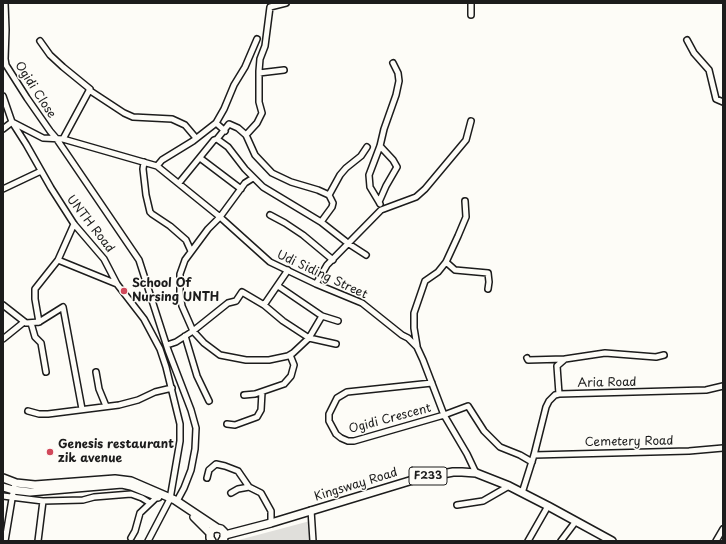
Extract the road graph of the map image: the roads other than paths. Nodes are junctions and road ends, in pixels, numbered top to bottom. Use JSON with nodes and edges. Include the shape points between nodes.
{"nodes":[{"id":1,"x":5,"y":3,"type":"edge"},
{"id":2,"x":286,"y":3,"type":"edge"},
{"id":3,"x":471,"y":3,"type":"edge"},
{"id":4,"x":471,"y":15,"type":"dead end"},
{"id":5,"x":257,"y":39,"type":"dead end"},
{"id":6,"x":687,"y":40,"type":"dead end"},
{"id":7,"x":40,"y":41,"type":"dead end"},
{"id":8,"x":393,"y":63,"type":"dead end"},
{"id":9,"x":284,"y":70,"type":"dead end"},
{"id":10,"x":259,"y":73,"type":"junction"},
{"id":11,"x":89,"y":90,"type":"junction"},
{"id":12,"x":3,"y":96,"type":"edge"},
{"id":13,"x":723,"y":102,"type":"edge"},
{"id":14,"x":472,"y":121,"type":"dead end"},
{"id":15,"x":12,"y":122,"type":"junction"},
{"id":16,"x":216,"y":123,"type":"junction"},
{"id":17,"x":3,"y":129,"type":"edge"},
{"id":18,"x":225,"y":131,"type":"junction"},
{"id":19,"x":246,"y":135,"type":"junction"},
{"id":20,"x":56,"y":138,"type":"junction"},
{"id":21,"x":196,"y":138,"type":"junction"},
{"id":22,"x":64,"y":139,"type":"junction"},
{"id":23,"x":217,"y":139,"type":"junction"},
{"id":24,"x":380,"y":146,"type":"junction"},
{"id":25,"x":367,"y":147,"type":"dead end"},
{"id":26,"x":200,"y":158,"type":"junction"},
{"id":27,"x":144,"y":162,"type":"junction"},
{"id":28,"x":157,"y":166,"type":"junction"},
{"id":29,"x":41,"y":171,"type":"junction"},
{"id":30,"x":254,"y":178,"type":"junction"},
{"id":31,"x":178,"y":183,"type":"junction"},
{"id":32,"x":241,"y":188,"type":"junction"},
{"id":33,"x":3,"y":189,"type":"edge"},
{"id":34,"x":329,"y":195,"type":"junction"},
{"id":35,"x":465,"y":201,"type":"dead end"},
{"id":36,"x":379,"y":202,"type":"junction"},
{"id":37,"x":383,"y":208,"type":"junction"},
{"id":38,"x":270,"y":215,"type":"dead end"},
{"id":39,"x":220,"y":217,"type":"junction"},
{"id":40,"x":321,"y":222,"type":"junction"},
{"id":41,"x":74,"y":224,"type":"junction"},
{"id":42,"x":349,"y":244,"type":"junction"},
{"id":43,"x":191,"y":251,"type":"junction"},
{"id":44,"x":366,"y":255,"type":"dead end"},
{"id":45,"x":58,"y":260,"type":"junction"},
{"id":46,"x":333,"y":260,"type":"junction"},
{"id":47,"x":446,"y":262,"type":"junction"},
{"id":48,"x":288,"y":270,"type":"junction"},
{"id":49,"x":117,"y":284,"type":"junction"},
{"id":50,"x":316,"y":284,"type":"junction"},
{"id":51,"x":278,"y":286,"type":"junction"},
{"id":52,"x":488,"y":289,"type":"dead end"},
{"id":53,"x":3,"y":305,"type":"edge"},
{"id":54,"x":264,"y":305,"type":"junction"},
{"id":55,"x":322,"y":316,"type":"junction"},
{"id":56,"x":338,"y":321,"type":"dead end"},
{"id":57,"x":24,"y":322,"type":"junction"},
{"id":58,"x":39,"y":322,"type":"junction"},
{"id":59,"x":30,"y":323,"type":"junction"},
{"id":60,"x":193,"y":331,"type":"junction"},
{"id":61,"x":185,"y":336,"type":"junction"},
{"id":62,"x":309,"y":338,"type":"junction"},
{"id":63,"x":3,"y":339,"type":"edge"},
{"id":64,"x":336,"y":344,"type":"dead end"},
{"id":65,"x":167,"y":345,"type":"junction"},
{"id":66,"x":417,"y":347,"type":"junction"},
{"id":67,"x":290,"y":355,"type":"junction"},
{"id":68,"x":664,"y":355,"type":"dead end"},
{"id":69,"x":527,"y":358,"type":"dead end"},
{"id":70,"x":565,"y":359,"type":"junction"},
{"id":71,"x":46,"y":372,"type":"dead end"},
{"id":72,"x":96,"y":372,"type":"dead end"},
{"id":73,"x":432,"y":383,"type":"junction"},
{"id":74,"x":723,"y":386,"type":"edge"},
{"id":75,"x":172,"y":388,"type":"junction"},
{"id":76,"x":262,"y":392,"type":"junction"},
{"id":77,"x":559,"y":394,"type":"junction"},
{"id":78,"x":244,"y":395,"type":"dead end"},
{"id":79,"x":209,"y":401,"type":"dead end"},
{"id":80,"x":106,"y":406,"type":"junction"},
{"id":81,"x":82,"y":409,"type":"junction"},
{"id":82,"x":28,"y":411,"type":"dead end"},
{"id":83,"x":444,"y":415,"type":"junction"},
{"id":84,"x":227,"y":424,"type":"dead end"},
{"id":85,"x":723,"y":448,"type":"edge"},
{"id":86,"x":534,"y":455,"type":"junction"},
{"id":87,"x":532,"y":462,"type":"junction"},
{"id":88,"x":476,"y":473,"type":"junction"},
{"id":89,"x":3,"y":478,"type":"edge"},
{"id":90,"x":207,"y":478,"type":"dead end"},
{"id":91,"x":509,"y":486,"type":"junction"},
{"id":92,"x":3,"y":487,"type":"edge"},
{"id":93,"x":249,"y":487,"type":"junction"},
{"id":94,"x":13,"y":490,"type":"junction"},
{"id":95,"x":522,"y":492,"type":"junction"},
{"id":96,"x":231,"y":493,"type":"dead end"},
{"id":97,"x":159,"y":495,"type":"junction"},
{"id":98,"x":3,"y":496,"type":"edge"},
{"id":99,"x":43,"y":501,"type":"junction"},
{"id":100,"x":172,"y":501,"type":"junction"},
{"id":101,"x":150,"y":503,"type":"junction"},
{"id":102,"x":457,"y":505,"type":"dead end"},
{"id":103,"x":548,"y":506,"type":"junction"},
{"id":104,"x":311,"y":510,"type":"junction"},
{"id":105,"x":3,"y":516,"type":"edge"},
{"id":106,"x":9,"y":517,"type":"junction"},
{"id":107,"x":576,"y":521,"type":"junction"},
{"id":108,"x":271,"y":523,"type":"junction"},
{"id":109,"x":723,"y":529,"type":"edge"},
{"id":110,"x":210,"y":533,"type":"junction"},
{"id":111,"x":222,"y":536,"type":"edge"},
{"id":112,"x":131,"y":538,"type":"dead end"},
{"id":113,"x":6,"y":541,"type":"edge"},
{"id":114,"x":38,"y":541,"type":"edge"},
{"id":115,"x":148,"y":541,"type":"edge"},
{"id":116,"x":212,"y":541,"type":"edge"},
{"id":117,"x":313,"y":541,"type":"edge"},
{"id":118,"x":528,"y":541,"type":"edge"},
{"id":119,"x":561,"y":541,"type":"edge"},
{"id":120,"x":612,"y":541,"type":"edge"},
{"id":121,"x":716,"y":541,"type":"edge"}],
"edges":[{"from":1,"to":20,"type":"street","name":"Ogidi Close","via":[[6,65]]},
{"from":2,"to":10,"type":"street","via":[[270,7]]},
{"from":3,"to":4,"type":"street"},
{"from":5,"to":16,"type":"street"},
{"from":6,"to":13,"type":"street","via":[[694,53],[709,70],[716,98]]},
{"from":7,"to":11,"type":"street","via":[[50,55]]},
{"from":8,"to":24,"type":"street","via":[[399,81]]},
{"from":9,"to":10,"type":"street"},
{"from":10,"to":19,"type":"street","via":[[259,102],[262,112]]},
{"from":11,"to":21,"type":"street","via":[[133,117],[172,119],[185,125]]},
{"from":11,"to":22,"type":"street"},
{"from":12,"to":15,"type":"street","name":"UNTH Road"},
{"from":14,"to":37,"type":"street","via":[[466,140],[425,189],[416,197]]},
{"from":15,"to":17,"type":"street"},
{"from":15,"to":20,"type":"street","name":"Udi Siding Street","via":[[44,138]]},
{"from":15,"to":29,"type":"street","name":"UNTH Road"},
{"from":16,"to":18,"type":"street"},
{"from":16,"to":21,"type":"street"},
{"from":18,"to":19,"type":"street","via":[[231,124]]},
{"from":18,"to":23,"type":"street"},
{"from":19,"to":34,"type":"street","via":[[255,155],[272,173]]},
{"from":20,"to":22,"type":"street","name":"Udi Siding Street"},
{"from":20,"to":65,"type":"street","name":"Ogidi Close","via":[[138,260]]},
{"from":21,"to":28,"type":"street"},
{"from":22,"to":27,"type":"street","name":"Udi Siding Street"},
{"from":23,"to":26,"type":"street"},
{"from":23,"to":30,"type":"street","via":[[228,147]]},
{"from":24,"to":36,"type":"street","via":[[368,180]]},
{"from":24,"to":36,"type":"street","via":[[397,167]]},
{"from":25,"to":34,"type":"street","via":[[361,156],[346,168]]},
{"from":26,"to":31,"type":"street"},
{"from":26,"to":32,"type":"street"},
{"from":27,"to":28,"type":"street","name":"Udi Siding Street"},
{"from":27,"to":43,"type":"street","via":[[150,212],[186,240]]},
{"from":28,"to":31,"type":"street","name":"Udi Siding Street"},
{"from":29,"to":33,"type":"street"},
{"from":29,"to":41,"type":"street","name":"UNTH Road"},
{"from":30,"to":32,"type":"street","via":[[245,182]]},
{"from":30,"to":40,"type":"street","via":[[263,187]]},
{"from":31,"to":39,"type":"street","name":"Udi Siding Street"},
{"from":32,"to":39,"type":"street"},
{"from":34,"to":40,"type":"street","via":[[332,207]]},
{"from":35,"to":47,"type":"street","via":[[466,217]]},
{"from":36,"to":37,"type":"street"},
{"from":37,"to":42,"type":"street"},
{"from":38,"to":46,"type":"street","via":[[303,235]]},
{"from":39,"to":43,"type":"street"},
{"from":39,"to":48,"type":"street","name":"Udi Siding Street","via":[[270,262]]},
{"from":40,"to":42,"type":"street"},
{"from":41,"to":45,"type":"street"},
{"from":41,"to":49,"type":"street","name":"UNTH Road","via":[[104,258]]},
{"from":42,"to":44,"type":"street"},
{"from":42,"to":46,"type":"street"},
{"from":43,"to":60,"type":"street","via":[[183,264],[179,281],[182,306]]},
{"from":45,"to":49,"type":"street"},
{"from":45,"to":58,"type":"street","via":[[35,289]]},
{"from":46,"to":50,"type":"street","via":[[327,265]]},
{"from":47,"to":52,"type":"street","via":[[456,270],[488,273]]},
{"from":47,"to":66,"type":"street","via":[[438,272],[425,281],[414,313]]},
{"from":48,"to":50,"type":"street","name":"Udi Siding Street"},
{"from":48,"to":51,"type":"street"},
{"from":49,"to":75,"type":"street","name":"UNTH Road","via":[[154,335]]},
{"from":50,"to":66,"type":"street","name":"Udi Siding Street","via":[[362,303]]},
{"from":51,"to":54,"type":"street"},
{"from":51,"to":55,"type":"street"},
{"from":53,"to":57,"type":"street"},
{"from":54,"to":60,"type":"street","via":[[242,292],[236,301],[228,303]]},
{"from":54,"to":62,"type":"street"},
{"from":55,"to":56,"type":"street"},
{"from":55,"to":62,"type":"street"},
{"from":57,"to":59,"type":"street"},
{"from":57,"to":63,"type":"street"},
{"from":58,"to":59,"type":"street"},
{"from":58,"to":81,"type":"street","via":[[63,307]]},
{"from":59,"to":71,"type":"street","via":[[35,337],[41,343]]},
{"from":60,"to":61,"type":"street"},
{"from":60,"to":67,"type":"street","via":[[220,355],[260,361]]},
{"from":61,"to":65,"type":"street"},
{"from":61,"to":79,"type":"street","via":[[197,376]]},
{"from":62,"to":64,"type":"street"},
{"from":62,"to":67,"type":"street"},
{"from":65,"to":100,"type":"street","name":"Ogidi Close","via":[[196,428],[191,470],[184,488]]},
{"from":66,"to":73,"type":"street","name":"Udi Siding Street"},
{"from":67,"to":76,"type":"street","via":[[294,365],[291,376],[284,384]]},
{"from":68,"to":70,"type":"street","via":[[656,357],[605,353]]},
{"from":69,"to":70,"type":"street"},
{"from":70,"to":77,"type":"street","via":[[557,366]]},
{"from":72,"to":80,"type":"street"},
{"from":73,"to":83,"type":"street","name":"Udi Siding Street"},
{"from":73,"to":83,"type":"street","name":"Ogidi Crescent","via":[[347,392],[337,398],[329,414],[329,420],[336,434],[348,441]]},
{"from":74,"to":77,"type":"street","name":"Aria Road","via":[[706,390]]},
{"from":75,"to":80,"type":"street","via":[[128,403]]},
{"from":75,"to":100,"type":"street","name":"UNTH Road","via":[[180,424]]},
{"from":76,"to":78,"type":"street"},
{"from":76,"to":84,"type":"street","via":[[262,406],[257,417],[235,425]]},
{"from":77,"to":86,"type":"street","via":[[552,397],[546,407]]},
{"from":80,"to":81,"type":"street"},
{"from":81,"to":82,"type":"street","via":[[48,414]]},
{"from":83,"to":87,"type":"street","name":"Ogidi Crescent","via":[[468,406],[484,430],[500,447]]},
{"from":83,"to":88,"type":"street","name":"Udi Siding Street"},
{"from":85,"to":86,"type":"street","name":"Cemetery Road"},
{"from":86,"to":87,"type":"street"},
{"from":87,"to":95,"type":"street"},
{"from":88,"to":91,"type":"main road","name":"Kingsway Road","number":"F233"},
{"from":88,"to":104,"type":"main road","name":"Kingsway Road","number":"F233","via":[[453,472],[416,479]]},
{"from":89,"to":94,"type":"main road"},
{"from":90,"to":93,"type":"street","via":[[209,470],[216,464],[238,472]]},
{"from":91,"to":95,"type":"main road","name":"Kingsway Road","number":"F233"},
{"from":91,"to":102,"type":"street","via":[[485,500]]},
{"from":92,"to":94,"type":"main road"},
{"from":93,"to":96,"type":"street"},
{"from":93,"to":108,"type":"street","via":[[261,493],[270,511]]},
{"from":94,"to":97,"type":"main road","via":[[30,492],[122,484]]},
{"from":94,"to":98,"type":"street"},
{"from":94,"to":99,"type":"street"},
{"from":94,"to":106,"type":"street"},
{"from":95,"to":103,"type":"main road","name":"Kingsway Road","number":"F233"},
{"from":97,"to":100,"type":"main road"},
{"from":97,"to":101,"type":"street"},
{"from":99,"to":101,"type":"street","via":[[83,500],[131,494]]},
{"from":99,"to":114,"type":"street"},
{"from":100,"to":110,"type":"main road","via":[[199,520]]},
{"from":100,"to":111,"type":"main road"},
{"from":100,"to":115,"type":"street","name":"Ogidi Close"},
{"from":101,"to":112,"type":"street","via":[[139,515]]},
{"from":103,"to":107,"type":"main road","name":"Kingsway Road","number":"F233"},
{"from":103,"to":118,"type":"street"},
{"from":104,"to":108,"type":"main road","name":"Kingsway Road","number":"F233"},
{"from":104,"to":117,"type":"street"},
{"from":105,"to":106,"type":"street"},
{"from":106,"to":113,"type":"street"},
{"from":107,"to":119,"type":"street"},
{"from":107,"to":120,"type":"main road","name":"Kingsway Road","number":"F233"},
{"from":108,"to":111,"type":"main road","name":"Kingsway Road","number":"F233"},
{"from":109,"to":121,"type":"street"},
{"from":110,"to":111,"type":"main road","number":"F233","via":[[212,529]]},
{"from":110,"to":116,"type":"main road"}]}
